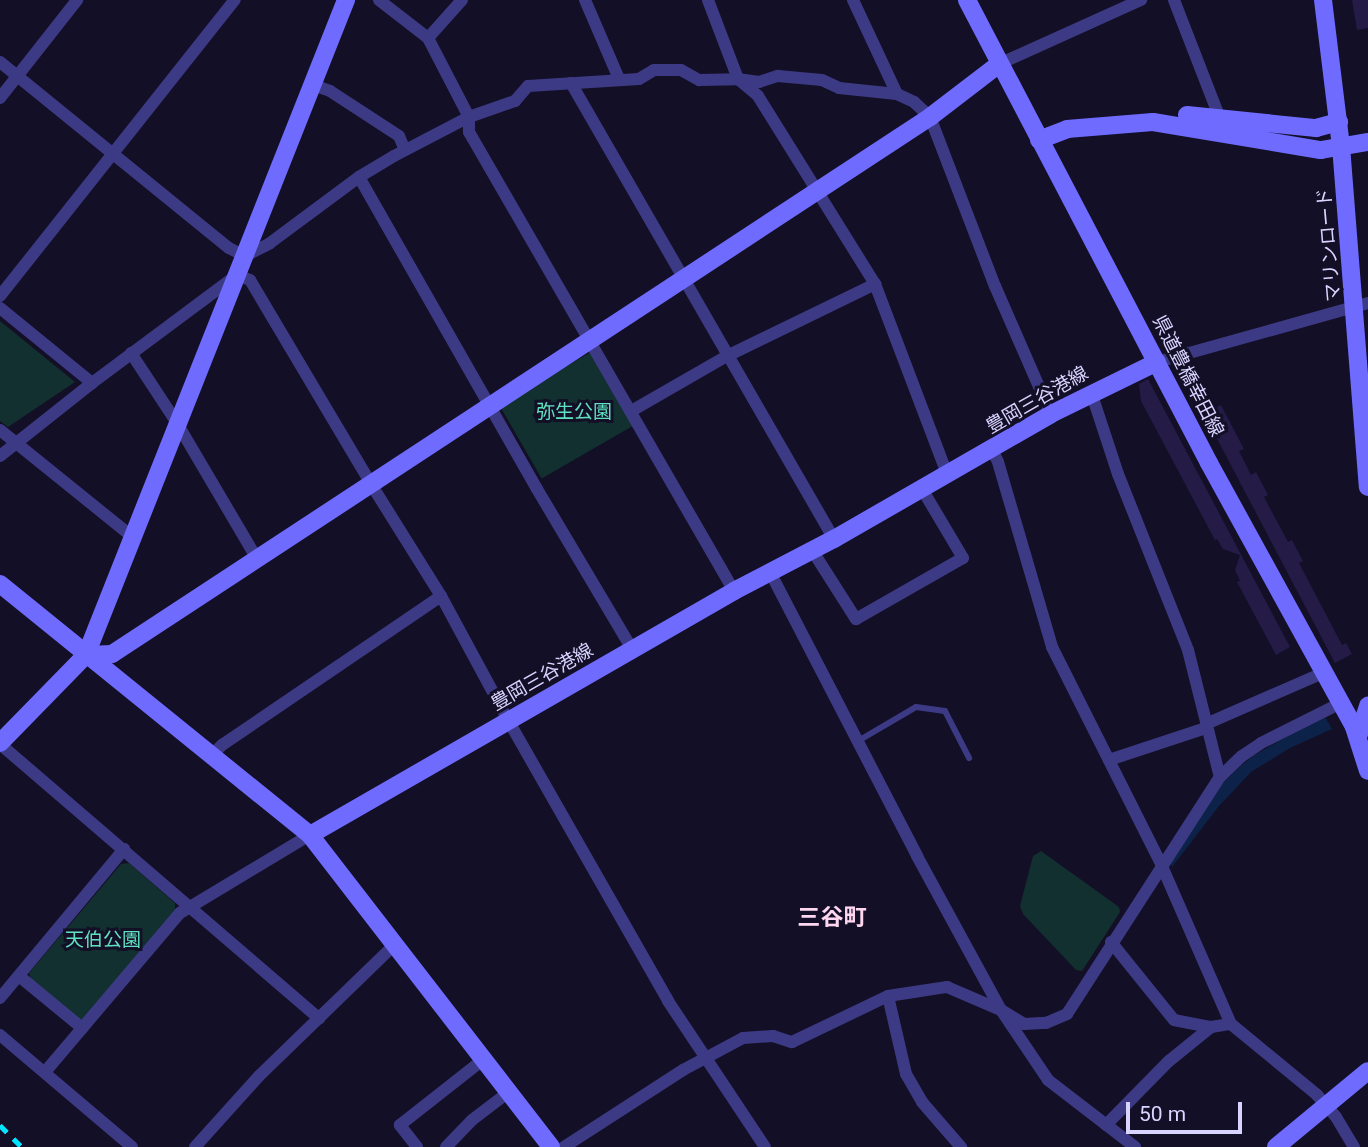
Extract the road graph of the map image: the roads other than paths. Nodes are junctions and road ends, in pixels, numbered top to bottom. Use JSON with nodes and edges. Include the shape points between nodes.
{"nodes":[{"id":1,"x":77,"y":0,"type":"edge"},
{"id":2,"x":235,"y":0,"type":"edge"},
{"id":3,"x":346,"y":0,"type":"edge"},
{"id":4,"x":379,"y":0,"type":"edge"},
{"id":5,"x":462,"y":0,"type":"edge"},
{"id":6,"x":585,"y":0,"type":"edge"},
{"id":7,"x":708,"y":0,"type":"edge"},
{"id":8,"x":853,"y":0,"type":"edge"},
{"id":9,"x":967,"y":0,"type":"edge"},
{"id":10,"x":1142,"y":0,"type":"edge"},
{"id":11,"x":1174,"y":0,"type":"edge"},
{"id":12,"x":1323,"y":0,"type":"edge"},
{"id":13,"x":428,"y":38,"type":"junction"},
{"id":14,"x":0,"y":62,"type":"edge"},
{"id":15,"x":999,"y":64,"type":"junction"},
{"id":16,"x":18,"y":76,"type":"junction"},
{"id":17,"x":619,"y":79,"type":"junction"},
{"id":18,"x":738,"y":79,"type":"junction"},
{"id":19,"x":571,"y":83,"type":"junction"},
{"id":20,"x":313,"y":85,"type":"junction"},
{"id":21,"x":898,"y":94,"type":"junction"},
{"id":22,"x":0,"y":98,"type":"edge"},
{"id":23,"x":468,"y":117,"type":"junction"},
{"id":24,"x":930,"y":117,"type":"junction"},
{"id":25,"x":1339,"y":122,"type":"junction"},
{"id":26,"x":1222,"y":125,"type":"junction"},
{"id":27,"x":1039,"y":140,"type":"junction"},
{"id":28,"x":1368,"y":142,"type":"edge"},
{"id":29,"x":1341,"y":146,"type":"junction"},
{"id":30,"x":405,"y":150,"type":"junction"},
{"id":31,"x":114,"y":153,"type":"junction"},
{"id":32,"x":359,"y":177,"type":"junction"},
{"id":33,"x":816,"y":190,"type":"junction"},
{"id":34,"x":245,"y":256,"type":"junction"},
{"id":35,"x":237,"y":275,"type":"junction"},
{"id":36,"x":683,"y":278,"type":"junction"},
{"id":37,"x":875,"y":284,"type":"junction"},
{"id":38,"x":0,"y":296,"type":"edge"},
{"id":39,"x":1362,"y":305,"type":"edge"},
{"id":40,"x":0,"y":308,"type":"edge"},
{"id":41,"x":591,"y":339,"type":"junction"},
{"id":42,"x":131,"y":354,"type":"junction"},
{"id":43,"x":727,"y":356,"type":"junction"},
{"id":44,"x":1157,"y":362,"type":"junction"},
{"id":45,"x":92,"y":383,"type":"junction"},
{"id":46,"x":1091,"y":392,"type":"junction"},
{"id":47,"x":491,"y":405,"type":"junction"},
{"id":48,"x":633,"y":410,"type":"junction"},
{"id":49,"x":1051,"y":414,"type":"junction"},
{"id":50,"x":177,"y":423,"type":"junction"},
{"id":51,"x":0,"y":430,"type":"edge"},
{"id":52,"x":17,"y":443,"type":"junction"},
{"id":53,"x":992,"y":450,"type":"junction"},
{"id":54,"x":0,"y":456,"type":"edge"},
{"id":55,"x":947,"y":474,"type":"junction"},
{"id":56,"x":371,"y":484,"type":"junction"},
{"id":57,"x":1368,"y":487,"type":"edge"},
{"id":58,"x":922,"y":489,"type":"junction"},
{"id":59,"x":134,"y":538,"type":"junction"},
{"id":60,"x":834,"y":539,"type":"junction"},
{"id":61,"x":812,"y":550,"type":"junction"},
{"id":62,"x":257,"y":559,"type":"junction"},
{"id":63,"x":770,"y":572,"type":"junction"},
{"id":64,"x":0,"y":584,"type":"edge"},
{"id":65,"x":734,"y":591,"type":"junction"},
{"id":66,"x":441,"y":596,"type":"junction"},
{"id":67,"x":632,"y":649,"type":"junction"},
{"id":68,"x":86,"y":654,"type":"junction"},
{"id":69,"x":1325,"y":672,"type":"junction"},
{"id":70,"x":1341,"y":703,"type":"junction"},
{"id":71,"x":1368,"y":706,"type":"edge"},
{"id":72,"x":508,"y":720,"type":"junction"},
{"id":73,"x":1206,"y":726,"type":"junction"},
{"id":74,"x":1363,"y":735,"type":"edge"},
{"id":75,"x":858,"y":741,"type":"junction"},
{"id":76,"x":0,"y":743,"type":"edge"},
{"id":77,"x":213,"y":754,"type":"junction"},
{"id":78,"x":969,"y":758,"type":"dead end"},
{"id":79,"x":1109,"y":760,"type":"junction"},
{"id":80,"x":1368,"y":771,"type":"edge"},
{"id":81,"x":1220,"y":777,"type":"junction"},
{"id":82,"x":310,"y":835,"type":"junction"},
{"id":83,"x":124,"y":849,"type":"junction"},
{"id":84,"x":1161,"y":864,"type":"junction"},
{"id":85,"x":189,"y":905,"type":"junction"},
{"id":86,"x":1111,"y":942,"type":"junction"},
{"id":87,"x":395,"y":944,"type":"junction"},
{"id":88,"x":19,"y":976,"type":"junction"},
{"id":89,"x":888,"y":996,"type":"junction"},
{"id":90,"x":0,"y":998,"type":"edge"},
{"id":91,"x":1001,"y":1010,"type":"junction"},
{"id":92,"x":319,"y":1018,"type":"junction"},
{"id":93,"x":1231,"y":1024,"type":"junction"},
{"id":94,"x":1211,"y":1027,"type":"junction"},
{"id":95,"x":82,"y":1028,"type":"junction"},
{"id":96,"x":0,"y":1035,"type":"edge"},
{"id":97,"x":485,"y":1058,"type":"junction"},
{"id":98,"x":705,"y":1060,"type":"junction"},
{"id":99,"x":1368,"y":1071,"type":"edge"},
{"id":100,"x":45,"y":1072,"type":"junction"},
{"id":101,"x":1368,"y":1087,"type":"edge"},
{"id":102,"x":510,"y":1091,"type":"junction"},
{"id":103,"x":1328,"y":1106,"type":"junction"},
{"id":104,"x":1106,"y":1125,"type":"junction"},
{"id":105,"x":132,"y":1147,"type":"edge"},
{"id":106,"x":195,"y":1147,"type":"edge"},
{"id":107,"x":417,"y":1147,"type":"edge"},
{"id":108,"x":446,"y":1147,"type":"edge"},
{"id":109,"x":551,"y":1147,"type":"edge"},
{"id":110,"x":564,"y":1147,"type":"edge"},
{"id":111,"x":765,"y":1147,"type":"edge"},
{"id":112,"x":961,"y":1147,"type":"edge"},
{"id":113,"x":1135,"y":1147,"type":"edge"},
{"id":114,"x":1276,"y":1147,"type":"edge"},
{"id":115,"x":1354,"y":1147,"type":"edge"}],
"edges":[{"from":1,"to":16,"type":"street"},
{"from":2,"to":31,"type":"street"},
{"from":3,"to":20,"type":"street"},
{"from":4,"to":13,"type":"street"},
{"from":5,"to":13,"type":"street"},
{"from":6,"to":17,"type":"street"},
{"from":7,"to":18,"type":"street"},
{"from":8,"to":21,"type":"street"},
{"from":9,"to":15,"type":"street","name":"県道豊橋幸田線"},
{"from":10,"to":15,"type":"street"},
{"from":11,"to":26,"type":"street"},
{"from":12,"to":25,"type":"street","name":"マリンロード"},
{"from":13,"to":23,"type":"street"},
{"from":14,"to":16,"type":"street"},
{"from":15,"to":24,"type":"street"},
{"from":15,"to":27,"type":"street","name":"県道豊橋幸田線"},
{"from":16,"to":22,"type":"street"},
{"from":16,"to":31,"type":"street"},
{"from":17,"to":18,"type":"street","via":[[639,79],[653,70],[681,71],[699,80]]},
{"from":17,"to":19,"type":"street"},
{"from":18,"to":21,"type":"street","via":[[822,80],[839,89]]},
{"from":18,"to":33,"type":"street","via":[[758,96]]},
{"from":19,"to":23,"type":"street","via":[[528,86],[515,101]]},
{"from":19,"to":36,"type":"street"},
{"from":20,"to":30,"type":"street","via":[[400,136]]},
{"from":20,"to":34,"type":"street"},
{"from":21,"to":24,"type":"street"},
{"from":23,"to":30,"type":"street"},
{"from":23,"to":41,"type":"street","via":[[469,132]]},
{"from":24,"to":33,"type":"street"},
{"from":24,"to":49,"type":"street","via":[[995,286]]},
{"from":25,"to":26,"type":"street","via":[[1316,128]]},
{"from":25,"to":29,"type":"street","name":"マリンロード"},
{"from":26,"to":27,"type":"street","via":[[1153,122],[1068,130]]},
{"from":26,"to":29,"type":"street","via":[[1321,150]]},
{"from":27,"to":44,"type":"street","name":"県道豊橋幸田線"},
{"from":28,"to":29,"type":"street"},
{"from":29,"to":39,"type":"street","name":"マリンロード"},
{"from":30,"to":32,"type":"street"},
{"from":31,"to":34,"type":"street","via":[[229,248]]},
{"from":31,"to":38,"type":"street"},
{"from":32,"to":34,"type":"street","via":[[299,223]]},
{"from":32,"to":47,"type":"street"},
{"from":33,"to":36,"type":"street"},
{"from":33,"to":37,"type":"street"},
{"from":34,"to":35,"type":"street"},
{"from":35,"to":42,"type":"street"},
{"from":35,"to":50,"type":"street"},
{"from":35,"to":56,"type":"street","via":[[250,280]]},
{"from":36,"to":41,"type":"street"},
{"from":36,"to":43,"type":"street"},
{"from":37,"to":43,"type":"street"},
{"from":37,"to":55,"type":"street"},
{"from":39,"to":44,"type":"street"},
{"from":39,"to":57,"type":"street","name":"マリンロード"},
{"from":40,"to":45,"type":"street"},
{"from":41,"to":47,"type":"street"},
{"from":41,"to":48,"type":"street"},
{"from":42,"to":45,"type":"street"},
{"from":42,"to":50,"type":"street"},
{"from":43,"to":48,"type":"street"},
{"from":43,"to":60,"type":"street"},
{"from":44,"to":46,"type":"street","name":"豊岡三谷港線"},
{"from":44,"to":69,"type":"street","name":"県道豊橋幸田線"},
{"from":45,"to":52,"type":"street"},
{"from":46,"to":49,"type":"street","name":"豊岡三谷港線"},
{"from":46,"to":73,"type":"street","via":[[1118,474],[1188,650]]},
{"from":47,"to":56,"type":"street"},
{"from":47,"to":67,"type":"street"},
{"from":48,"to":65,"type":"street"},
{"from":49,"to":53,"type":"street","name":"豊岡三谷港線"},
{"from":50,"to":59,"type":"street"},
{"from":50,"to":62,"type":"street"},
{"from":51,"to":52,"type":"street"},
{"from":52,"to":54,"type":"street"},
{"from":52,"to":59,"type":"street"},
{"from":53,"to":55,"type":"street","name":"豊岡三谷港線"},
{"from":53,"to":79,"type":"street","via":[[1052,647]]},
{"from":55,"to":58,"type":"street","name":"豊岡三谷港線"},
{"from":56,"to":62,"type":"street"},
{"from":56,"to":66,"type":"street"},
{"from":58,"to":60,"type":"street","name":"豊岡三谷港線"},
{"from":58,"to":61,"type":"street","via":[[963,558],[856,620]]},
{"from":59,"to":68,"type":"street"},
{"from":60,"to":61,"type":"street","name":"豊岡三谷港線"},
{"from":61,"to":63,"type":"street","name":"豊岡三谷港線"},
{"from":62,"to":68,"type":"street","via":[[111,654]]},
{"from":63,"to":65,"type":"street","name":"豊岡三谷港線"},
{"from":63,"to":75,"type":"street"},
{"from":64,"to":68,"type":"street"},
{"from":65,"to":67,"type":"street","name":"豊岡三谷港線"},
{"from":66,"to":72,"type":"street"},
{"from":66,"to":77,"type":"street"},
{"from":67,"to":72,"type":"street","name":"豊岡三谷港線"},
{"from":68,"to":76,"type":"street"},
{"from":68,"to":77,"type":"street"},
{"from":69,"to":70,"type":"street","name":"県道豊橋幸田線"},
{"from":69,"to":73,"type":"street"},
{"from":70,"to":74,"type":"street","name":"県道豊橋幸田線"},
{"from":70,"to":81,"type":"street","via":[[1261,743]]},
{"from":71,"to":74,"type":"street"},
{"from":72,"to":82,"type":"street","name":"豊岡三谷港線"},
{"from":72,"to":98,"type":"street"},
{"from":73,"to":79,"type":"street"},
{"from":73,"to":81,"type":"street"},
{"from":74,"to":80,"type":"street","name":"県道豊橋幸田線"},
{"from":75,"to":78,"type":"lane","via":[[916,707],[945,711]]},
{"from":75,"to":91,"type":"street"},
{"from":76,"to":83,"type":"street"},
{"from":77,"to":82,"type":"street"},
{"from":79,"to":84,"type":"street"},
{"from":81,"to":84,"type":"street"},
{"from":82,"to":85,"type":"street"},
{"from":82,"to":87,"type":"street"},
{"from":83,"to":85,"type":"street"},
{"from":83,"to":88,"type":"street"},
{"from":84,"to":86,"type":"street"},
{"from":84,"to":93,"type":"street"},
{"from":85,"to":92,"type":"street"},
{"from":85,"to":95,"type":"street"},
{"from":86,"to":91,"type":"street","via":[[1067,1014],[1046,1023],[1024,1024]]},
{"from":86,"to":94,"type":"street","via":[[1174,1020]]},
{"from":87,"to":92,"type":"street"},
{"from":87,"to":97,"type":"street"},
{"from":88,"to":90,"type":"street"},
{"from":88,"to":95,"type":"street"},
{"from":89,"to":91,"type":"street","via":[[947,987]]},
{"from":89,"to":98,"type":"street","via":[[792,1042],[773,1036],[743,1038]]},
{"from":89,"to":112,"type":"street","via":[[906,1074],[922,1102]]},
{"from":91,"to":104,"type":"street","via":[[1048,1080]]},
{"from":92,"to":106,"type":"street"},
{"from":93,"to":94,"type":"street"},
{"from":93,"to":103,"type":"street"},
{"from":94,"to":104,"type":"street","via":[[1169,1060]]},
{"from":95,"to":100,"type":"street"},
{"from":96,"to":100,"type":"street"},
{"from":97,"to":102,"type":"street"},
{"from":97,"to":107,"type":"street","via":[[400,1125]]},
{"from":98,"to":110,"type":"street"},
{"from":98,"to":111,"type":"street"},
{"from":99,"to":103,"type":"street"},
{"from":100,"to":105,"type":"street"},
{"from":101,"to":103,"type":"street"},
{"from":102,"to":108,"type":"street","via":[[472,1119]]},
{"from":102,"to":109,"type":"street"},
{"from":103,"to":114,"type":"street"},
{"from":103,"to":115,"type":"street"},
{"from":104,"to":113,"type":"street"}]}
